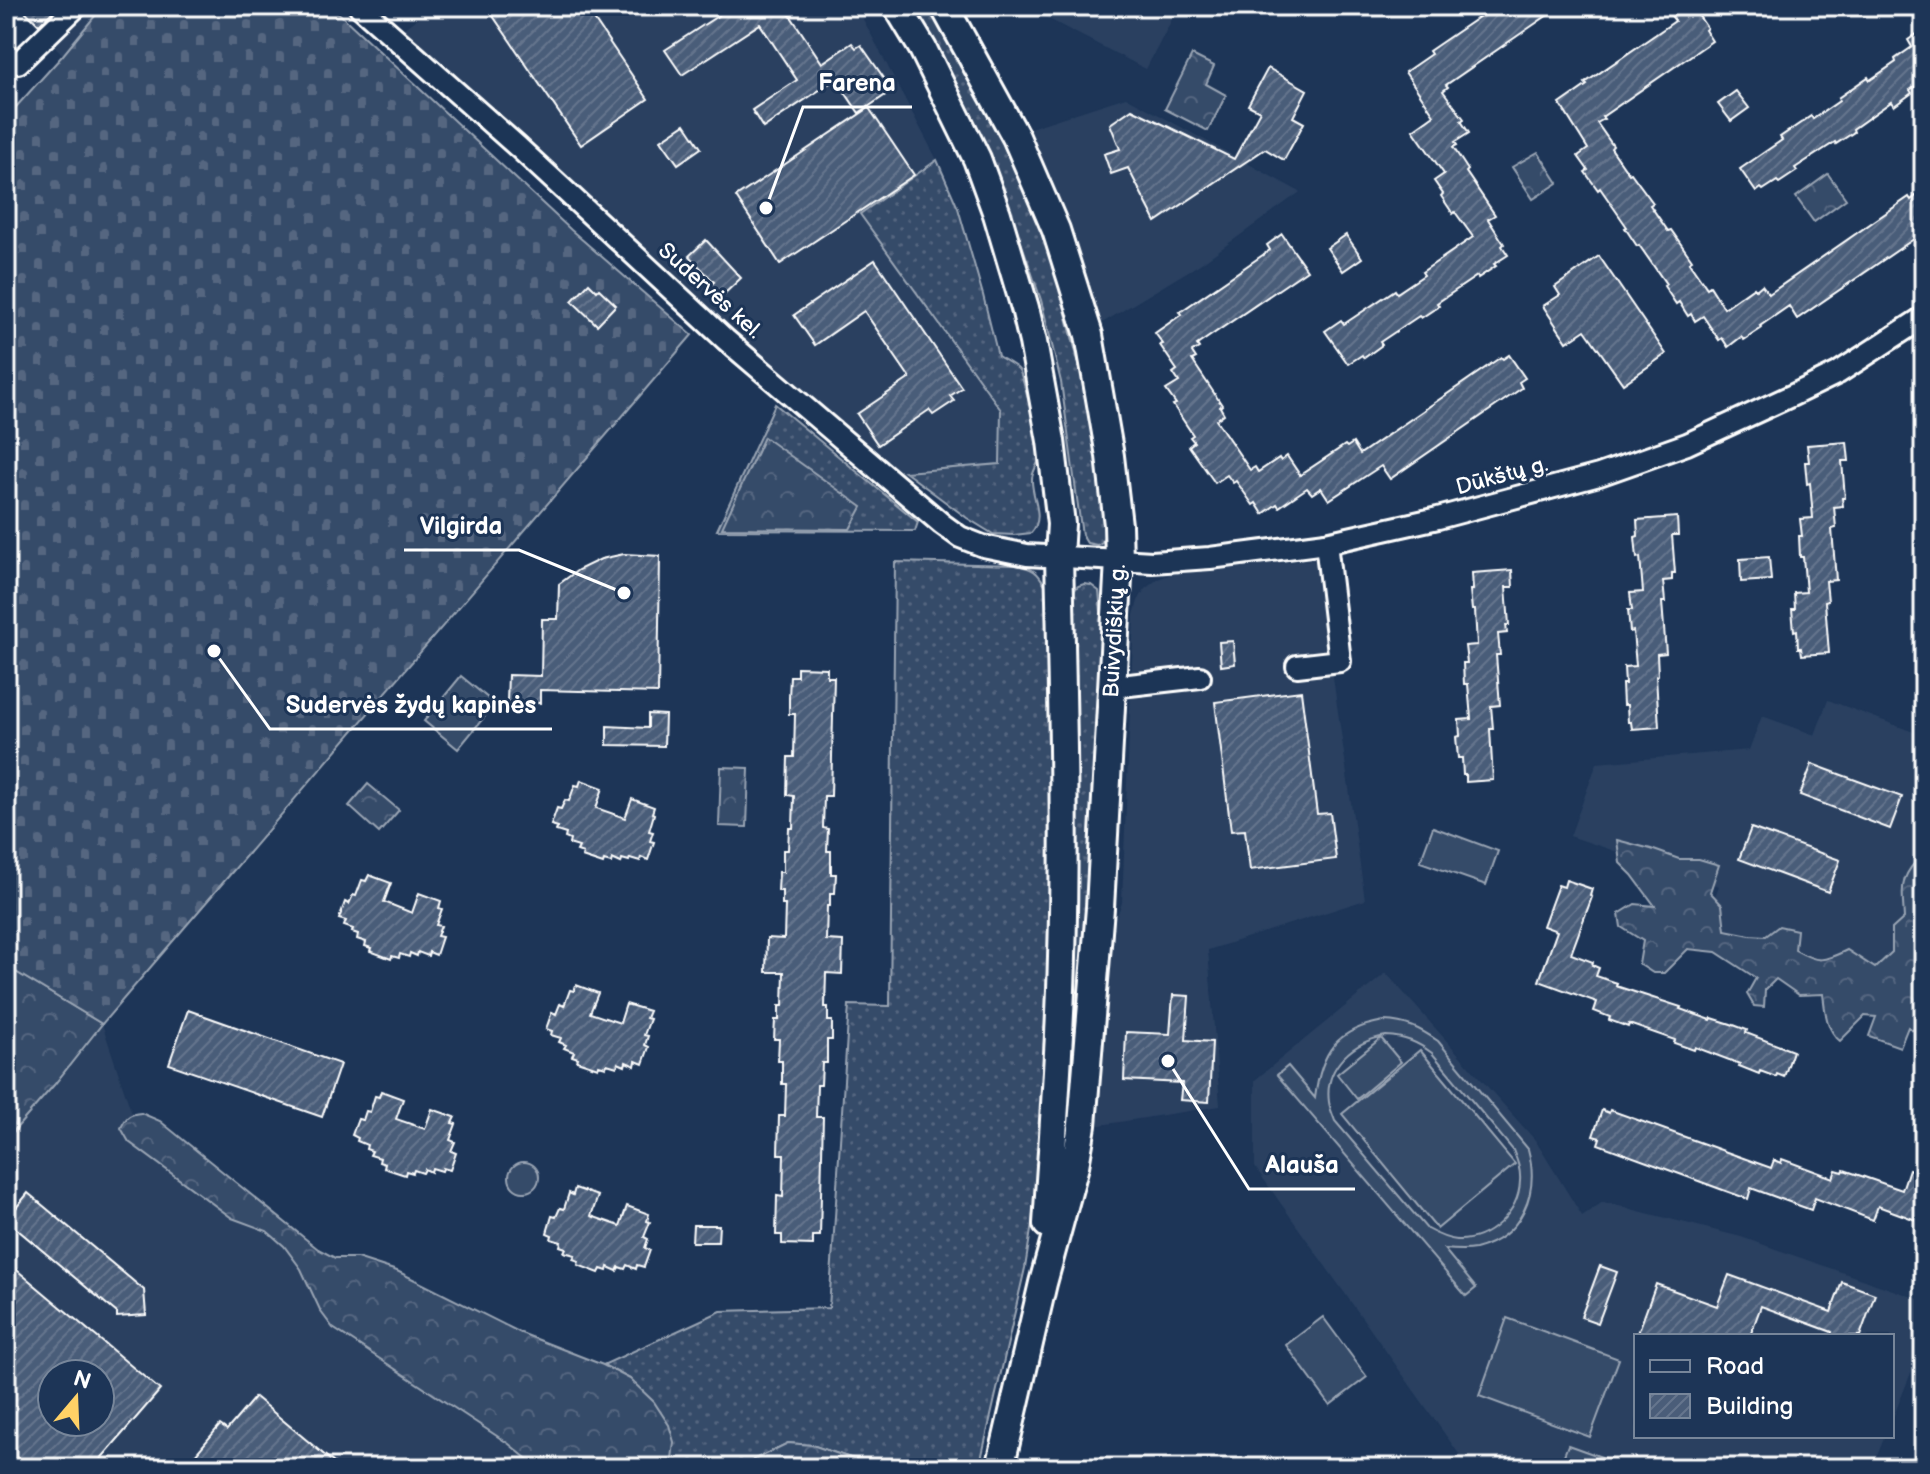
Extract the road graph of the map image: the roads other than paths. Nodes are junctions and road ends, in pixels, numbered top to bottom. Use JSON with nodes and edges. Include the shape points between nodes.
{"nodes":[{"id":1,"x":77,"y":6,"type":"edge"},
{"id":2,"x":359,"y":6,"type":"edge"},
{"id":3,"x":897,"y":6,"type":"edge"},
{"id":4,"x":944,"y":6,"type":"edge"},
{"id":5,"x":18,"y":63,"type":"dead end"},
{"id":6,"x":1924,"y":317,"type":"edge"},
{"id":7,"x":1326,"y":543,"type":"junction"},
{"id":8,"x":1059,"y":556,"type":"junction"},
{"id":9,"x":1119,"y":560,"type":"junction"},
{"id":10,"x":1297,"y":666,"type":"dead end"},
{"id":11,"x":1200,"y":677,"type":"dead end"},
{"id":12,"x":1112,"y":687,"type":"junction"},
{"id":13,"x":1043,"y":1283,"type":"junction"},
{"id":14,"x":1000,"y":1468,"type":"edge"}],
"edges":[{"from":1,"to":5,"type":"street"},
{"from":2,"to":8,"type":"street","name":"Sudervės kel.","via":[[734,346],[942,524],[983,546]]},
{"from":3,"to":8,"type":"main road","name":"Buivydiškių g.","via":[[977,159],[1025,308],[1051,441],[1061,524]]},
{"from":4,"to":9,"type":"main road","name":"Buivydiškių g.","via":[[1016,137],[1061,245],[1089,335],[1110,456]]},
{"from":6,"to":7,"type":"street","name":"Dūkštų g.","via":[[1838,373],[1687,444],[1599,475]]},
{"from":7,"to":9,"type":"street","name":"Dūkštų g.","via":[[1210,558]]},
{"from":7,"to":10,"type":"street","via":[[1340,661]]},
{"from":8,"to":9,"type":"street","name":"Dūkštų g."},
{"from":8,"to":13,"type":"main road","name":"Buivydiškių g.","via":[[1062,953]]},
{"from":9,"to":12,"type":"main road","name":"Buivydiškių g."},
{"from":11,"to":12,"type":"street"},
{"from":12,"to":13,"type":"main road","name":"Buivydiškių g.","via":[[1082,1125]]},
{"from":13,"to":14,"type":"main road","name":"Buivydiškių g."}]}
